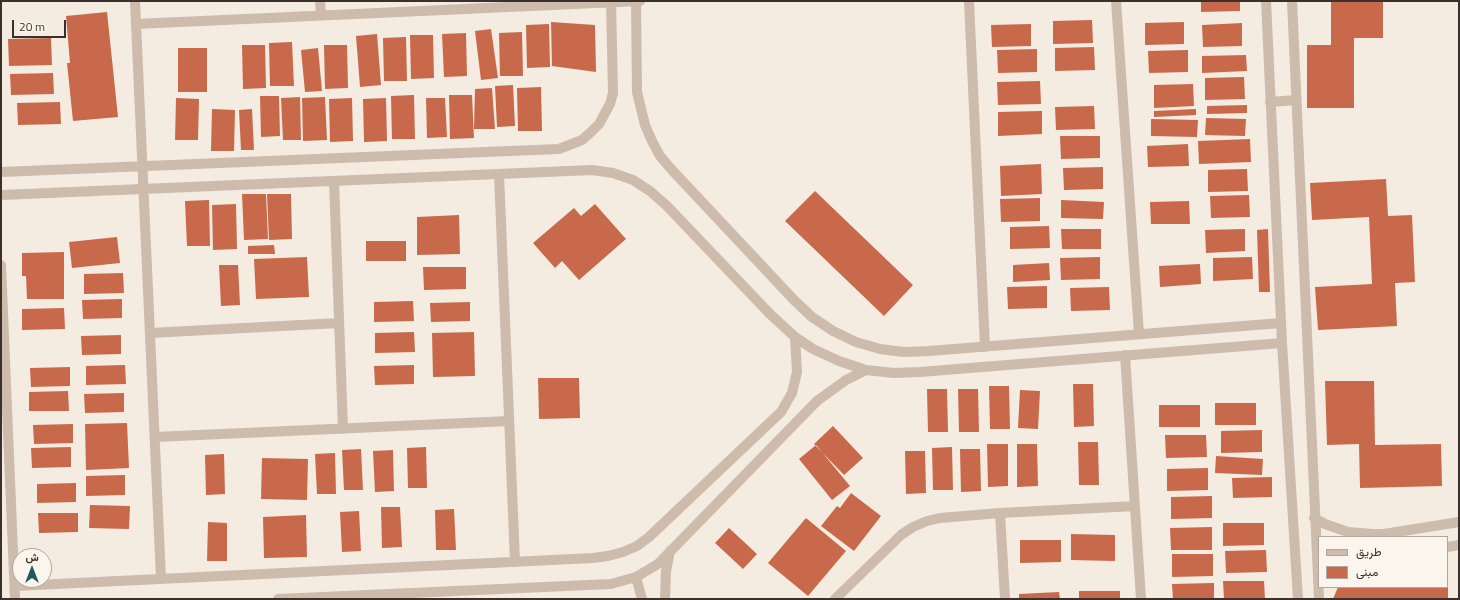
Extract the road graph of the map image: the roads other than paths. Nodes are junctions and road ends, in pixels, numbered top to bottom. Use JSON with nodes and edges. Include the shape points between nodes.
{"nodes":[{"id":1,"x":135,"y":1,"type":"edge"},
{"id":2,"x":320,"y":1,"type":"edge"},
{"id":3,"x":636,"y":1,"type":"edge"},
{"id":4,"x":640,"y":1,"type":"edge"},
{"id":5,"x":969,"y":1,"type":"edge"},
{"id":6,"x":1116,"y":1,"type":"edge"},
{"id":7,"x":1266,"y":1,"type":"edge"},
{"id":8,"x":1292,"y":1,"type":"edge"},
{"id":9,"x":611,"y":2,"type":"edge"},
{"id":10,"x":471,"y":5,"type":"edge"},
{"id":11,"x":321,"y":16,"type":"junction"},
{"id":12,"x":136,"y":24,"type":"junction"},
{"id":13,"x":1296,"y":100,"type":"junction"},
{"id":14,"x":1270,"y":102,"type":"junction"},
{"id":15,"x":142,"y":166,"type":"junction"},
{"id":16,"x":1,"y":172,"type":"edge"},
{"id":17,"x":499,"y":174,"type":"junction"},
{"id":18,"x":334,"y":181,"type":"junction"},
{"id":19,"x":143,"y":189,"type":"junction"},
{"id":20,"x":1,"y":195,"type":"edge"},
{"id":21,"x":1,"y":265,"type":"edge"},
{"id":22,"x":1281,"y":322,"type":"junction"},
{"id":23,"x":339,"y":323,"type":"junction"},
{"id":24,"x":150,"y":333,"type":"junction"},
{"id":25,"x":1139,"y":334,"type":"junction"},
{"id":26,"x":795,"y":336,"type":"junction"},
{"id":27,"x":1282,"y":343,"type":"junction"},
{"id":28,"x":985,"y":347,"type":"junction"},
{"id":29,"x":1125,"y":355,"type":"junction"},
{"id":30,"x":866,"y":370,"type":"junction"},
{"id":31,"x":3,"y":374,"type":"edge"},
{"id":32,"x":509,"y":421,"type":"junction"},
{"id":33,"x":343,"y":429,"type":"junction"},
{"id":34,"x":155,"y":437,"type":"junction"},
{"id":35,"x":1135,"y":506,"type":"junction"},
{"id":36,"x":1000,"y":512,"type":"junction"},
{"id":37,"x":1314,"y":518,"type":"junction"},
{"id":38,"x":1459,"y":522,"type":"edge"},
{"id":39,"x":1384,"y":535,"type":"edge"},
{"id":40,"x":1459,"y":545,"type":"edge"},
{"id":41,"x":1448,"y":547,"type":"edge"},
{"id":42,"x":13,"y":548,"type":"edge"},
{"id":43,"x":670,"y":551,"type":"junction"},
{"id":44,"x":515,"y":562,"type":"junction"},
{"id":45,"x":1318,"y":570,"type":"edge"},
{"id":46,"x":636,"y":577,"type":"junction"},
{"id":47,"x":161,"y":579,"type":"junction"},
{"id":48,"x":52,"y":584,"type":"edge"},
{"id":49,"x":15,"y":588,"type":"edge"},
{"id":50,"x":1319,"y":588,"type":"edge"},
{"id":51,"x":494,"y":594,"type":"edge"},
{"id":52,"x":311,"y":598,"type":"edge"},
{"id":53,"x":15,"y":599,"type":"edge"},
{"id":54,"x":278,"y":599,"type":"edge"},
{"id":55,"x":642,"y":599,"type":"edge"},
{"id":56,"x":665,"y":599,"type":"edge"},
{"id":57,"x":834,"y":599,"type":"edge"},
{"id":58,"x":1005,"y":599,"type":"edge"},
{"id":59,"x":1141,"y":599,"type":"edge"},
{"id":60,"x":1298,"y":599,"type":"edge"},
{"id":61,"x":1319,"y":599,"type":"edge"}],
"edges":[{"from":1,"to":12,"type":"street"},
{"from":2,"to":11,"type":"street"},
{"from":3,"to":4,"type":"street"},
{"from":3,"to":9,"type":"street"},
{"from":3,"to":28,"type":"street","via":[[637,92],[645,125],[652,141],[672,170],[794,300],[833,332],[880,349],[904,352]]},
{"from":5,"to":28,"type":"street"},
{"from":6,"to":25,"type":"street"},
{"from":7,"to":14,"type":"street"},
{"from":8,"to":13,"type":"street"},
{"from":9,"to":10,"type":"street"},
{"from":9,"to":15,"type":"street","via":[[613,93],[610,104],[599,124],[582,140],[571,145],[559,149],[539,150]]},
{"from":10,"to":11,"type":"street"},
{"from":11,"to":12,"type":"street"},
{"from":12,"to":15,"type":"street"},
{"from":13,"to":14,"type":"street"},
{"from":13,"to":37,"type":"street"},
{"from":14,"to":22,"type":"street"},
{"from":15,"to":16,"type":"street"},
{"from":15,"to":19,"type":"street"},
{"from":17,"to":18,"type":"street"},
{"from":17,"to":26,"type":"street","via":[[592,170],[613,173],[633,180],[666,204],[770,314]]},
{"from":17,"to":32,"type":"street"},
{"from":18,"to":19,"type":"street"},
{"from":18,"to":23,"type":"street"},
{"from":19,"to":20,"type":"street"},
{"from":19,"to":24,"type":"street"},
{"from":21,"to":31,"type":"street"},
{"from":22,"to":25,"type":"street"},
{"from":22,"to":27,"type":"street"},
{"from":23,"to":24,"type":"street"},
{"from":23,"to":33,"type":"street"},
{"from":24,"to":34,"type":"street"},
{"from":25,"to":28,"type":"street"},
{"from":26,"to":30,"type":"street","via":[[813,349]]},
{"from":26,"to":44,"type":"street","via":[[797,372],[792,393],[781,412],[649,538],[637,546],[608,556]]},
{"from":27,"to":29,"type":"street"},
{"from":27,"to":60,"type":"street"},
{"from":29,"to":30,"type":"street","via":[[920,372]]},
{"from":29,"to":35,"type":"street"},
{"from":30,"to":43,"type":"street","via":[[846,380],[816,401]]},
{"from":31,"to":42,"type":"street"},
{"from":32,"to":33,"type":"street"},
{"from":32,"to":44,"type":"street"},
{"from":33,"to":34,"type":"street"},
{"from":34,"to":47,"type":"street"},
{"from":35,"to":36,"type":"street"},
{"from":35,"to":59,"type":"street"},
{"from":36,"to":57,"type":"street","via":[[940,518],[913,527],[890,545]]},
{"from":36,"to":58,"type":"street"},
{"from":37,"to":39,"type":"street","via":[[1348,532]]},
{"from":37,"to":45,"type":"street"},
{"from":38,"to":39,"type":"street"},
{"from":40,"to":41,"type":"street"},
{"from":43,"to":46,"type":"street","via":[[658,564]]},
{"from":43,"to":56,"type":"street"},
{"from":44,"to":47,"type":"street"},
{"from":46,"to":51,"type":"street","via":[[610,584]]},
{"from":46,"to":55,"type":"street"},
{"from":47,"to":48,"type":"street"},
{"from":49,"to":53,"type":"street"},
{"from":50,"to":61,"type":"street"},
{"from":51,"to":52,"type":"street"},
{"from":52,"to":54,"type":"street"}]}
